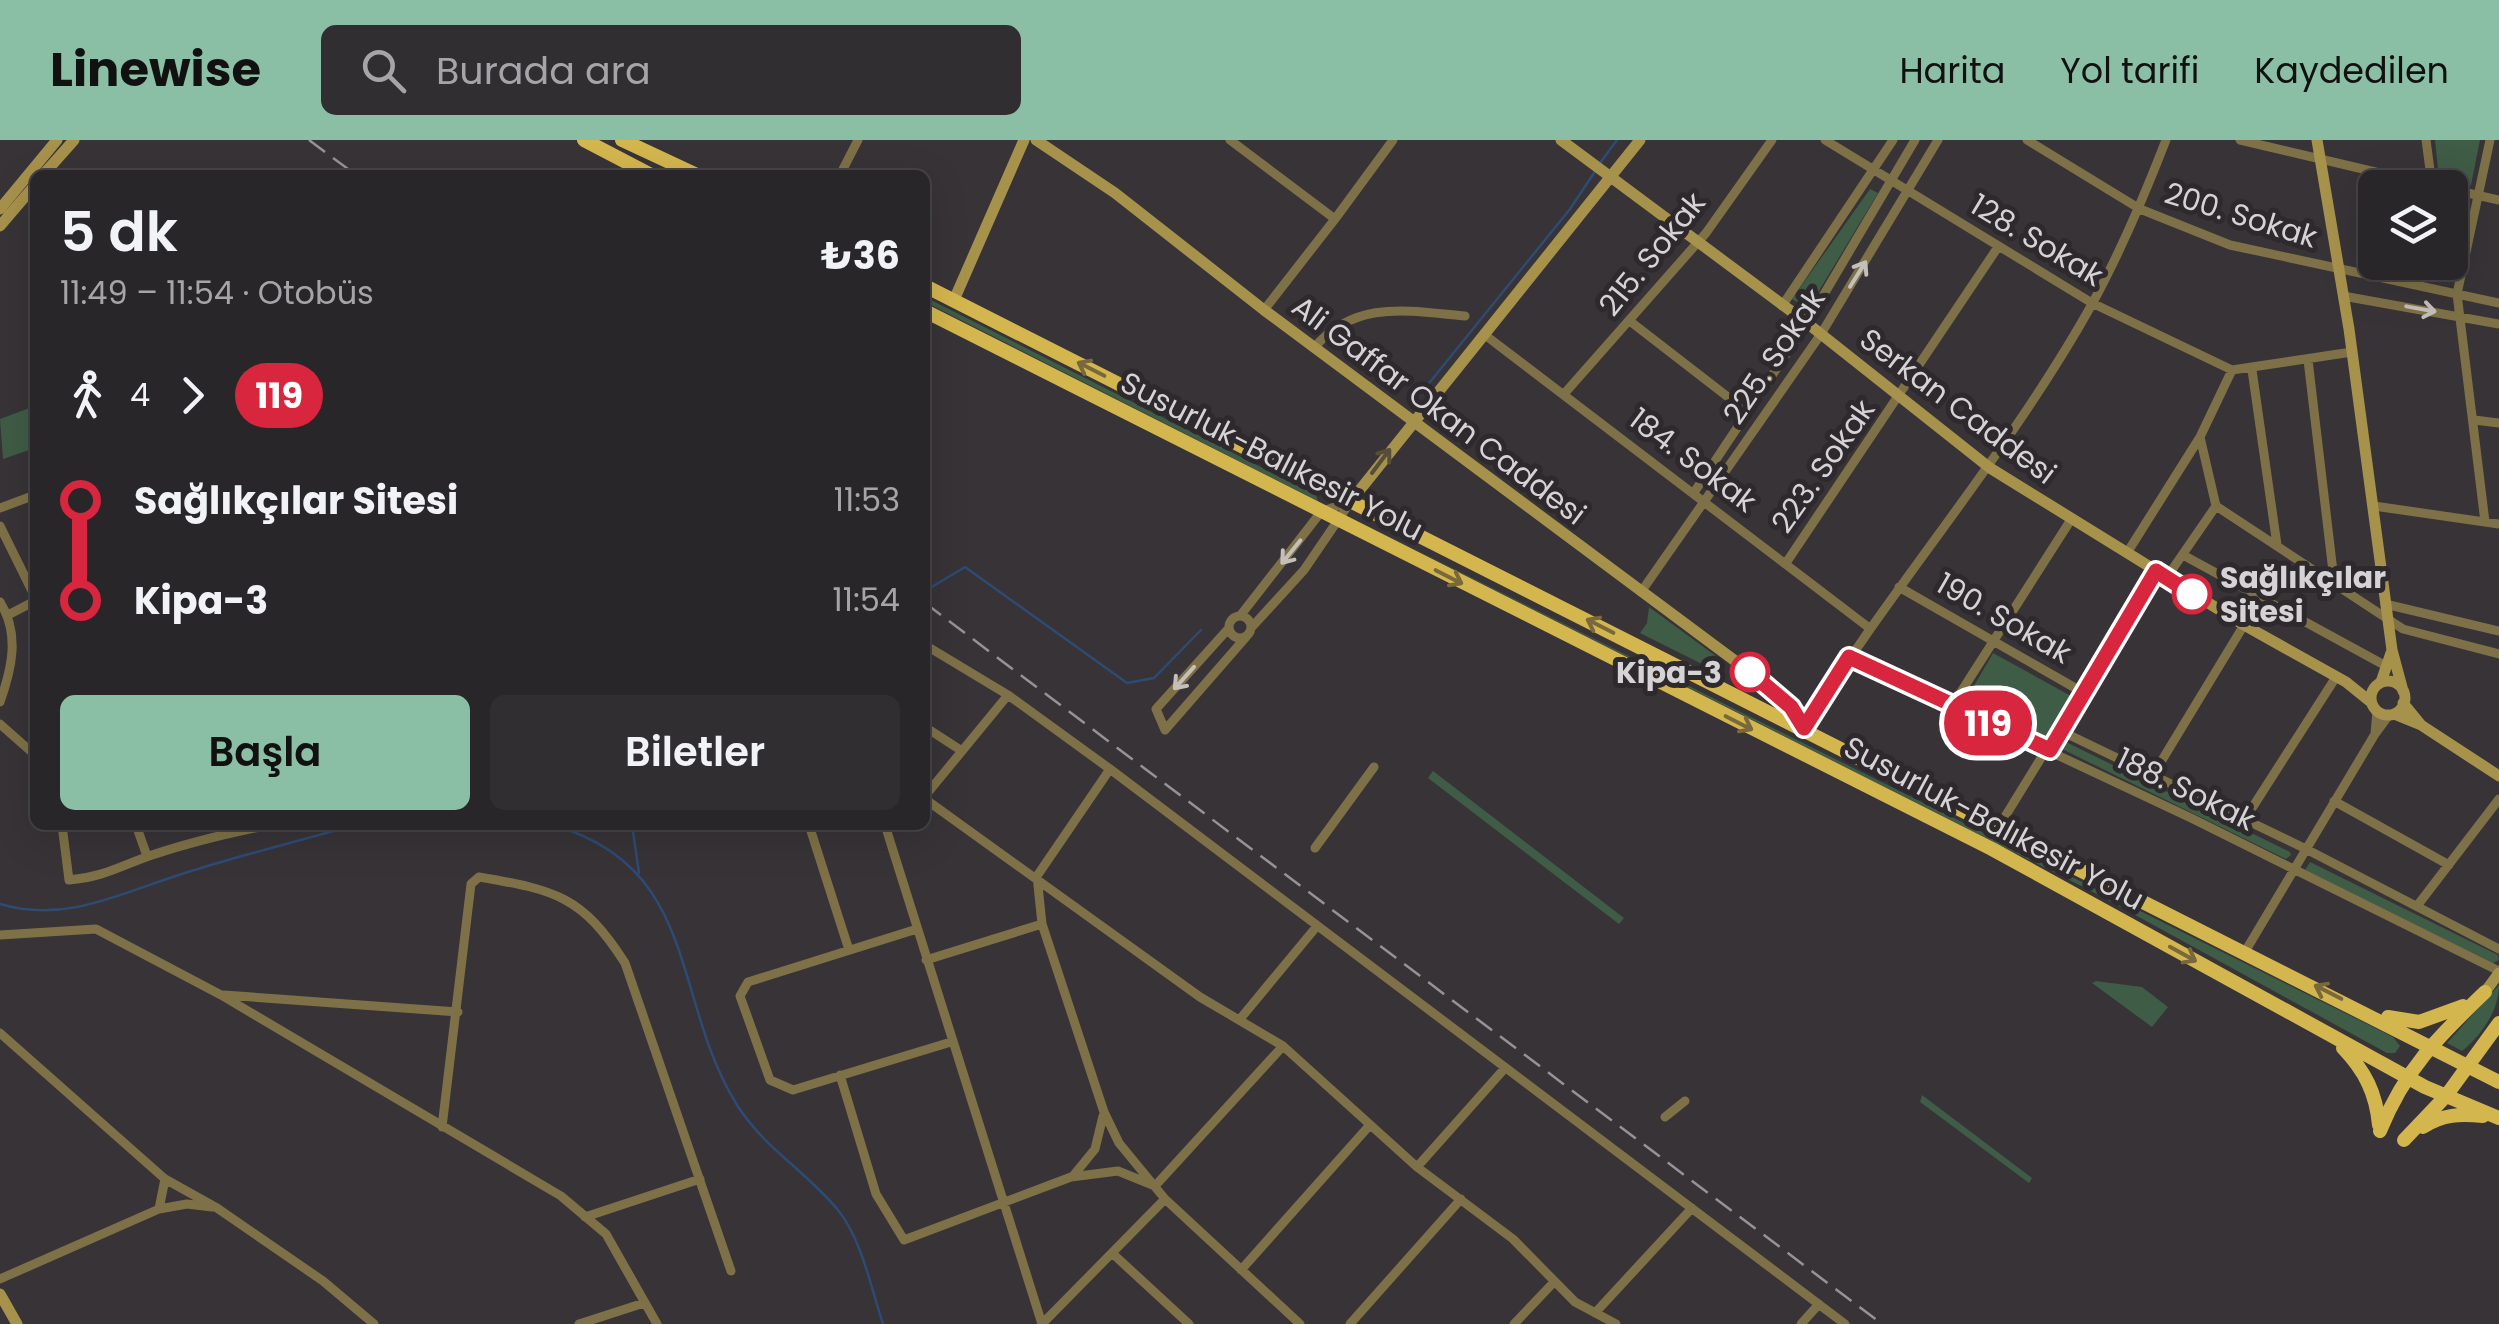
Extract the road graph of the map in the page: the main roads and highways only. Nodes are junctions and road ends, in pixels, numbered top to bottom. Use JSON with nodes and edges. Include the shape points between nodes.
{"nodes":[{"id":1,"x":56,"y":140,"type":"edge"},
{"id":2,"x":74,"y":140,"type":"edge"},
{"id":3,"x":570,"y":140,"type":"edge"},
{"id":4,"x":584,"y":140,"type":"edge"},
{"id":5,"x":622,"y":140,"type":"edge"},
{"id":6,"x":1024,"y":140,"type":"edge"},
{"id":7,"x":1036,"y":140,"type":"edge"},
{"id":8,"x":1561,"y":140,"type":"edge"},
{"id":9,"x":1640,"y":140,"type":"edge"},
{"id":10,"x":2317,"y":140,"type":"edge"},
{"id":11,"x":632,"y":165,"type":"junction"},
{"id":12,"x":31,"y":170,"type":"edge"},
{"id":13,"x":52,"y":170,"type":"edge"},
{"id":14,"x":641,"y":170,"type":"edge"},
{"id":15,"x":686,"y":170,"type":"edge"},
{"id":16,"x":30,"y":172,"type":"edge"},
{"id":17,"x":1612,"y":180,"type":"junction"},
{"id":18,"x":30,"y":191,"type":"edge"},
{"id":19,"x":0,"y":208,"type":"edge"},
{"id":20,"x":0,"y":226,"type":"edge"},
{"id":21,"x":930,"y":288,"type":"edge"},
{"id":22,"x":954,"y":300,"type":"junction"},
{"id":23,"x":930,"y":314,"type":"edge"},
{"id":24,"x":1411,"y":420,"type":"junction"},
{"id":25,"x":1351,"y":500,"type":"junction"},
{"id":26,"x":2392,"y":650,"type":"junction"},
{"id":27,"x":2341,"y":679,"type":"junction"},
{"id":28,"x":2379,"y":684,"type":"junction"},
{"id":29,"x":2390,"y":706,"type":"junction"},
{"id":30,"x":1804,"y":728,"type":"junction"},
{"id":31,"x":2499,"y":776,"type":"edge"},
{"id":32,"x":2499,"y":972,"type":"edge"},
{"id":33,"x":2484,"y":992,"type":"junction"},
{"id":34,"x":2362,"y":1009,"type":"junction"},
{"id":35,"x":2499,"y":1022,"type":"edge"},
{"id":36,"x":2329,"y":1034,"type":"junction"},
{"id":37,"x":2428,"y":1045,"type":"junction"},
{"id":38,"x":2467,"y":1067,"type":"junction"},
{"id":39,"x":2406,"y":1076,"type":"junction"},
{"id":40,"x":2499,"y":1082,"type":"edge"},
{"id":41,"x":2446,"y":1096,"type":"junction"},
{"id":42,"x":2499,"y":1118,"type":"edge"},
{"id":43,"x":0,"y":1294,"type":"edge"},
{"id":44,"x":16,"y":1324,"type":"edge"}],
"edges":[{"from":1,"to":12,"type":"main road"},
{"from":2,"to":13,"type":"main road"},
{"from":3,"to":11,"type":"highway"},
{"from":4,"to":11,"type":"highway"},
{"from":5,"to":15,"type":"highway"},
{"from":6,"to":22,"type":"main road"},
{"from":7,"to":24,"type":"main road","name":"Ali Gaffar Okan Caddesi"},
{"from":8,"to":17,"type":"main road","name":"Serkan Caddesi"},
{"from":9,"to":17,"type":"main road"},
{"from":10,"to":26,"type":"main road"},
{"from":11,"to":14,"type":"highway"},
{"from":16,"to":19,"type":"main road"},
{"from":17,"to":24,"type":"main road"},
{"from":17,"to":27,"type":"main road","name":"Serkan Caddesi","via":[[1987,466]]},
{"from":18,"to":20,"type":"main road"},
{"from":21,"to":22,"type":"highway","name":"Susurluk-Balıkesir Yolu"},
{"from":25,"to":22,"type":"highway","name":"Susurluk-Balıkesir Yolu","one_way":true},
{"from":23,"to":36,"type":"highway","name":"Susurluk-Balıkesir Yolu","one_way":true,"via":[[1992,849]]},
{"from":25,"to":24,"type":"main road","one_way":true},
{"from":24,"to":30,"type":"main road","name":"Ali Gaffar Okan Caddesi","via":[[1771,689]]},
{"from":30,"to":25,"type":"highway","name":"Susurluk-Balıkesir Yolu","one_way":true},
{"from":26,"to":28,"type":"main road"},
{"from":26,"to":29,"type":"main road"},
{"from":27,"to":28,"type":"main road","name":"Serkan Caddesi"},
{"from":27,"to":29,"type":"main road","name":"Serkan Caddesi"},
{"from":28,"to":29,"type":"main road"},
{"from":28,"to":29,"type":"main road","name":"Serkan Caddesi","via":[[2396,683]]},
{"from":29,"to":31,"type":"main road","name":"Serkan Caddesi"},
{"from":34,"to":30,"type":"highway","name":"Susurluk-Balıkesir Yolu","one_way":true},
{"from":32,"to":33,"type":"main road"},
{"from":33,"to":34,"type":"highway","via":[[2456,1011],[2418,1022]]},
{"from":33,"to":37,"type":"highway"},
{"from":34,"to":37,"type":"highway","name":"Susurluk-Balıkesir Yolu"},
{"from":35,"to":38,"type":"highway"},
{"from":36,"to":39,"type":"highway","name":"Susurluk-Balıkesir Yolu"},
{"from":36,"to":39,"type":"highway","via":[[2363,1068],[2380,1131]]},
{"from":37,"to":38,"type":"highway","name":"Susurluk-Balıkesir Yolu"},
{"from":37,"to":39,"type":"highway"},
{"from":38,"to":40,"type":"highway","name":"Susurluk-Balıkesir Yolu"},
{"from":38,"to":41,"type":"highway"},
{"from":39,"to":41,"type":"highway","name":"Susurluk-Balıkesir Yolu"},
{"from":41,"to":42,"type":"highway","name":"Susurluk-Balıkesir Yolu"},
{"from":41,"to":42,"type":"highway","via":[[2404,1140],[2438,1118]]},
{"from":43,"to":44,"type":"main road"}]}
